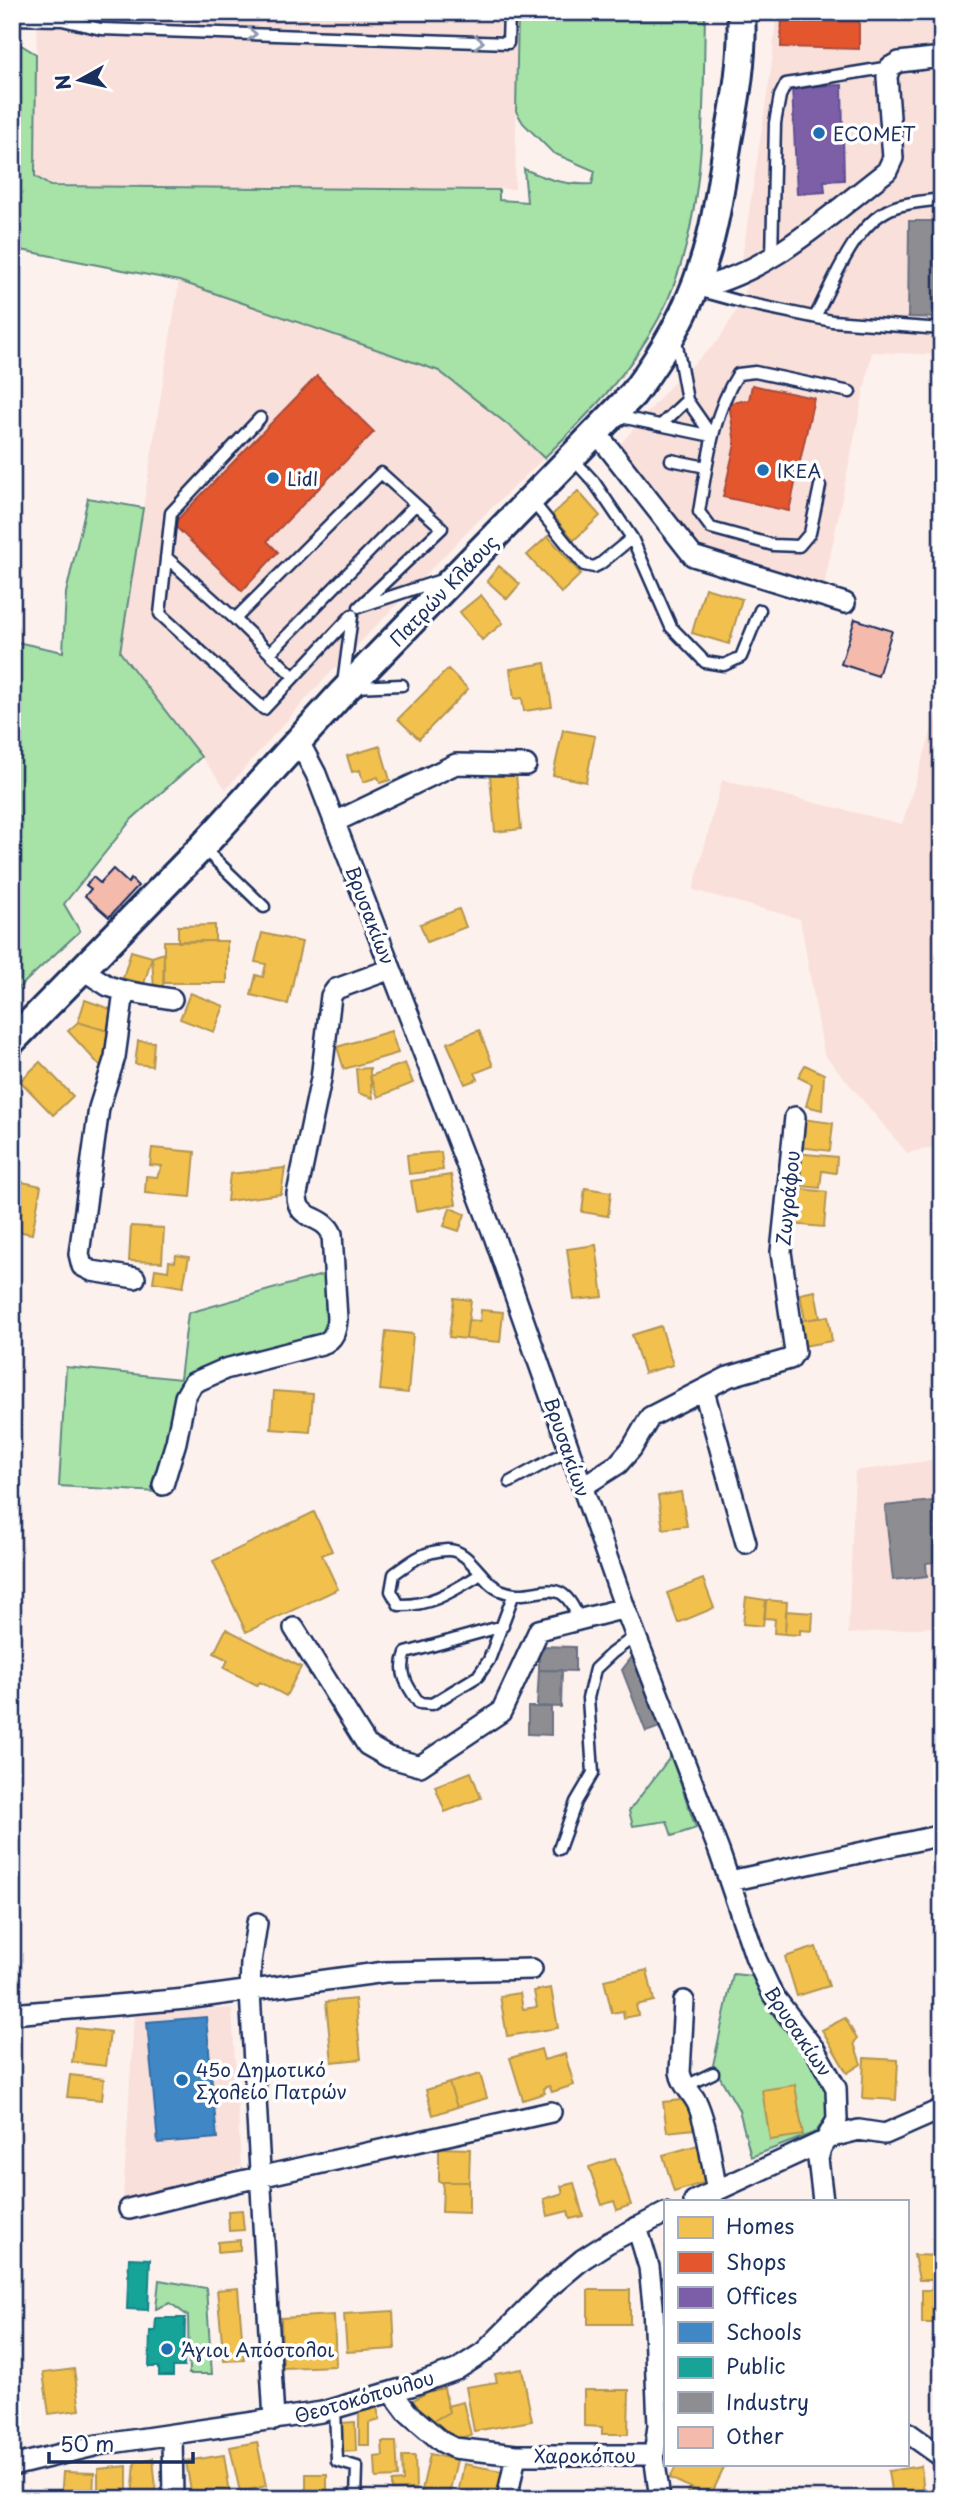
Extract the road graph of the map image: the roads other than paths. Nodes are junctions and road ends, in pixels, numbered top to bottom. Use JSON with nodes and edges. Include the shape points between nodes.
{"nodes":[{"id":1,"x":509,"y":12,"type":"edge"},
{"id":2,"x":730,"y":12,"type":"edge"},
{"id":3,"x":741,"y":12,"type":"edge"},
{"id":4,"x":60,"y":16,"type":"edge"},
{"id":5,"x":12,"y":19,"type":"edge"},
{"id":6,"x":942,"y":57,"type":"edge"},
{"id":7,"x":739,"y":64,"type":"junction"},
{"id":8,"x":890,"y":67,"type":"junction"},
{"id":9,"x":942,"y":200,"type":"edge"},
{"id":10,"x":772,"y":258,"type":"junction"},
{"id":11,"x":693,"y":289,"type":"junction"},
{"id":12,"x":816,"y":317,"type":"junction"},
{"id":13,"x":942,"y":329,"type":"edge"},
{"id":14,"x":674,"y":332,"type":"junction"},
{"id":15,"x":850,"y":392,"type":"dead end"},
{"id":16,"x":687,"y":400,"type":"junction"},
{"id":17,"x":260,"y":418,"type":"dead end"},
{"id":18,"x":604,"y":423,"type":"junction"},
{"id":19,"x":661,"y":425,"type":"junction"},
{"id":20,"x":712,"y":436,"type":"junction"},
{"id":21,"x":572,"y":458,"type":"junction"},
{"id":22,"x":671,"y":460,"type":"dead end"},
{"id":23,"x":706,"y":467,"type":"junction"},
{"id":24,"x":820,"y":486,"type":"dead end"},
{"id":25,"x":531,"y":501,"type":"junction"},
{"id":26,"x":415,"y":505,"type":"junction"},
{"id":27,"x":632,"y":538,"type":"junction"},
{"id":28,"x":166,"y":557,"type":"junction"},
{"id":29,"x":455,"y":576,"type":"junction"},
{"id":30,"x":845,"y":603,"type":"dead end"},
{"id":31,"x":761,"y":610,"type":"dead end"},
{"id":32,"x":355,"y":611,"type":"junction"},
{"id":33,"x":235,"y":619,"type":"junction"},
{"id":34,"x":270,"y":653,"type":"junction"},
{"id":35,"x":294,"y":677,"type":"junction"},
{"id":36,"x":402,"y":685,"type":"dead end"},
{"id":37,"x":346,"y":690,"type":"junction"},
{"id":38,"x":299,"y":742,"type":"junction"},
{"id":39,"x":526,"y":765,"type":"dead end"},
{"id":40,"x":335,"y":822,"type":"junction"},
{"id":41,"x":202,"y":847,"type":"junction"},
{"id":42,"x":264,"y":907,"type":"dead end"},
{"id":43,"x":391,"y":969,"type":"junction"},
{"id":44,"x":83,"y":970,"type":"junction"},
{"id":45,"x":124,"y":990,"type":"junction"},
{"id":46,"x":173,"y":999,"type":"dead end"},
{"id":47,"x":12,"y":1041,"type":"edge"},
{"id":48,"x":795,"y":1117,"type":"dead end"},
{"id":49,"x":135,"y":1278,"type":"dead end"},
{"id":50,"x":704,"y":1391,"type":"junction"},
{"id":51,"x":569,"y":1450,"type":"junction"},
{"id":52,"x":510,"y":1482,"type":"dead end"},
{"id":53,"x":163,"y":1485,"type":"dead end"},
{"id":54,"x":582,"y":1487,"type":"junction"},
{"id":55,"x":746,"y":1543,"type":"dead end"},
{"id":56,"x":481,"y":1574,"type":"junction"},
{"id":57,"x":513,"y":1596,"type":"junction"},
{"id":58,"x":625,"y":1608,"type":"junction"},
{"id":59,"x":579,"y":1620,"type":"junction"},
{"id":60,"x":503,"y":1626,"type":"junction"},
{"id":61,"x":294,"y":1628,"type":"dead end"},
{"id":62,"x":635,"y":1636,"type":"junction"},
{"id":63,"x":942,"y":1835,"type":"edge"},
{"id":64,"x":559,"y":1849,"type":"dead end"},
{"id":65,"x":730,"y":1881,"type":"junction"},
{"id":66,"x":257,"y":1923,"type":"dead end"},
{"id":67,"x":532,"y":1969,"type":"dead end"},
{"id":68,"x":250,"y":1992,"type":"junction"},
{"id":69,"x":684,"y":2001,"type":"dead end"},
{"id":70,"x":12,"y":2014,"type":"edge"},
{"id":71,"x":713,"y":2073,"type":"dead end"},
{"id":72,"x":686,"y":2087,"type":"junction"},
{"id":73,"x":942,"y":2109,"type":"edge"},
{"id":74,"x":551,"y":2112,"type":"dead end"},
{"id":75,"x":824,"y":2141,"type":"junction"},
{"id":76,"x":260,"y":2177,"type":"junction"},
{"id":77,"x":717,"y":2191,"type":"junction"},
{"id":78,"x":696,"y":2200,"type":"edge"},
{"id":79,"x":824,"y":2200,"type":"edge"},
{"id":80,"x":129,"y":2209,"type":"dead end"},
{"id":81,"x":664,"y":2214,"type":"edge"},
{"id":82,"x":637,"y":2227,"type":"junction"},
{"id":83,"x":660,"y":2347,"type":"edge"},
{"id":84,"x":392,"y":2392,"type":"junction"},
{"id":85,"x":335,"y":2409,"type":"junction"},
{"id":86,"x":274,"y":2420,"type":"junction"},
{"id":87,"x":908,"y":2433,"type":"edge"},
{"id":88,"x":172,"y":2435,"type":"junction"},
{"id":89,"x":516,"y":2455,"type":"junction"},
{"id":90,"x":654,"y":2455,"type":"junction"},
{"id":91,"x":942,"y":2457,"type":"edge"},
{"id":92,"x":12,"y":2466,"type":"edge"},
{"id":93,"x":173,"y":2499,"type":"edge"},
{"id":94,"x":356,"y":2499,"type":"edge"},
{"id":95,"x":507,"y":2499,"type":"edge"},
{"id":96,"x":660,"y":2499,"type":"edge"}],
"edges":[{"from":4,"to":1,"type":"lane","one_way":true,"via":[[101,29],[508,43]]},
{"from":2,"to":7,"type":"main road"},
{"from":3,"to":7,"type":"main road"},
{"from":4,"to":5,"type":"lane"},
{"from":6,"to":8,"type":"street"},
{"from":7,"to":11,"type":"main road","name":"Πατρών Κλάους","via":[[717,207]]},
{"from":8,"to":10,"type":"street","via":[[892,165]]},
{"from":8,"to":10,"type":"lane","via":[[786,84],[775,123]]},
{"from":9,"to":12,"type":"lane","via":[[897,206],[872,219]]},
{"from":10,"to":11,"type":"street","via":[[727,280]]},
{"from":11,"to":12,"type":"lane"},
{"from":11,"to":14,"type":"main road","name":"Πατρών Κλάους"},
{"from":12,"to":13,"type":"lane"},
{"from":14,"to":16,"type":"lane"},
{"from":14,"to":18,"type":"main road","name":"Πατρών Κλάους","via":[[633,394]]},
{"from":15,"to":20,"type":"lane","via":[[755,372],[738,374],[727,390]]},
{"from":16,"to":19,"type":"lane"},
{"from":16,"to":20,"type":"lane"},
{"from":17,"to":28,"type":"lane","via":[[171,513]]},
{"from":18,"to":19,"type":"lane"},
{"from":18,"to":21,"type":"main road","name":"Πατρών Κλάους"},
{"from":18,"to":30,"type":"street","via":[[693,556]]},
{"from":19,"to":20,"type":"lane"},
{"from":20,"to":23,"type":"lane"},
{"from":21,"to":25,"type":"main road","name":"Πατρών Κλάους"},
{"from":21,"to":27,"type":"lane"},
{"from":22,"to":23,"type":"lane"},
{"from":23,"to":24,"type":"lane","via":[[699,512],[711,528],[773,545],[799,546],[810,533]]},
{"from":25,"to":27,"type":"lane","via":[[584,565],[600,564]]},
{"from":25,"to":29,"type":"main road","name":"Πατρών Κλάους"},
{"from":26,"to":32,"type":"lane","via":[[442,528]]},
{"from":26,"to":33,"type":"lane","via":[[382,473]]},
{"from":26,"to":34,"type":"lane"},
{"from":27,"to":31,"type":"lane","via":[[671,627],[705,662],[723,665],[741,657]]},
{"from":28,"to":33,"type":"lane"},
{"from":28,"to":35,"type":"lane","via":[[159,614],[264,709]]},
{"from":29,"to":32,"type":"lane"},
{"from":29,"to":37,"type":"main road","name":"Πατρών Κλάους"},
{"from":32,"to":35,"type":"lane"},
{"from":32,"to":37,"type":"lane"},
{"from":33,"to":34,"type":"lane"},
{"from":34,"to":35,"type":"lane"},
{"from":36,"to":37,"type":"lane"},
{"from":37,"to":38,"type":"main road","name":"Πατρών Κλάους"},
{"from":38,"to":40,"type":"street","name":"Βρυσακίων"},
{"from":38,"to":41,"type":"main road","name":"Πατρών Κλάους"},
{"from":39,"to":40,"type":"street","via":[[456,764]]},
{"from":40,"to":43,"type":"street","name":"Βρυσακίων"},
{"from":41,"to":42,"type":"lane"},
{"from":41,"to":44,"type":"main road","name":"Πατρών Κλάους"},
{"from":43,"to":51,"type":"street","name":"Βρυσακίων","via":[[484,1210]]},
{"from":43,"to":53,"type":"street","via":[[333,992],[297,1194],[301,1211],[325,1224],[332,1234],[335,1332],[322,1344],[225,1369],[193,1383],[185,1397]]},
{"from":44,"to":45,"type":"street"},
{"from":44,"to":47,"type":"main road","name":"Πατρών Κλάους"},
{"from":45,"to":46,"type":"street"},
{"from":45,"to":49,"type":"street","via":[[115,1056],[99,1108],[79,1254],[82,1266],[92,1271]]},
{"from":48,"to":50,"type":"street","name":"Ζωγράφου","via":[[781,1252],[795,1352],[790,1359],[728,1377]]},
{"from":50,"to":54,"type":"street","name":"Ζωγράφου","via":[[650,1417],[618,1464]]},
{"from":50,"to":55,"type":"street"},
{"from":51,"to":52,"type":"lane"},
{"from":51,"to":54,"type":"street","name":"Βρυσακίων"},
{"from":54,"to":58,"type":"street","name":"Βρυσακίων"},
{"from":56,"to":56,"type":"lane","via":[[463,1555],[449,1549],[420,1555],[394,1574],[391,1591],[399,1605],[417,1605],[441,1598]]},
{"from":56,"to":57,"type":"lane","via":[[492,1587]]},
{"from":57,"to":59,"type":"lane","via":[[555,1590],[570,1601]]},
{"from":57,"to":60,"type":"lane"},
{"from":58,"to":59,"type":"street"},
{"from":58,"to":62,"type":"street","name":"Βρυσακίων"},
{"from":59,"to":61,"type":"street","via":[[539,1630],[501,1712],[420,1766],[367,1745]]},
{"from":60,"to":60,"type":"lane","via":[[478,1676],[432,1704],[419,1703],[400,1667],[405,1653]]},
{"from":62,"to":64,"type":"lane","via":[[596,1669],[588,1698],[593,1773],[576,1802]]},
{"from":62,"to":65,"type":"street","name":"Βρυσακίων"},
{"from":63,"to":65,"type":"street"},
{"from":65,"to":75,"type":"street","name":"Βρυσακίων","via":[[766,1982],[836,2088],[838,2116]]},
{"from":66,"to":68,"type":"street"},
{"from":67,"to":68,"type":"street","via":[[386,1972]]},
{"from":68,"to":70,"type":"street"},
{"from":68,"to":76,"type":"street"},
{"from":69,"to":72,"type":"street","via":[[679,2060]]},
{"from":71,"to":72,"type":"lane"},
{"from":72,"to":77,"type":"street","via":[[702,2115]]},
{"from":73,"to":75,"type":"street","via":[[885,2134],[859,2130]]},
{"from":74,"to":76,"type":"street"},
{"from":75,"to":77,"type":"street"},
{"from":75,"to":79,"type":"street","name":"Βρυσακίων","via":[[818,2159]]},
{"from":76,"to":80,"type":"street"},
{"from":76,"to":86,"type":"street"},
{"from":77,"to":78,"type":"street"},
{"from":81,"to":82,"type":"street","name":"Θεοτοκόπουλου"},
{"from":82,"to":83,"type":"street","name":"Χαροκόπου","via":[[651,2277]]},
{"from":82,"to":84,"type":"street","name":"Θεοτοκόπουλου","via":[[568,2271],[476,2358],[456,2370]]},
{"from":83,"to":90,"type":"street","name":"Χαροκόπου"},
{"from":84,"to":85,"type":"street","name":"Θεοτοκόπουλου"},
{"from":84,"to":89,"type":"street","name":"Χαροκόπου","via":[[407,2412],[448,2445]]},
{"from":85,"to":86,"type":"street","name":"Θεοτοκόπουλου"},
{"from":85,"to":94,"type":"lane","via":[[337,2461],[357,2467]]},
{"from":86,"to":88,"type":"street","name":"Θεοτοκόπουλου"},
{"from":87,"to":91,"type":"street"},
{"from":88,"to":92,"type":"street","name":"Θεοτοκόπουλου","via":[[98,2445]]},
{"from":88,"to":93,"type":"street"},
{"from":89,"to":90,"type":"street","name":"Χαροκόπου"},
{"from":89,"to":95,"type":"street"},
{"from":90,"to":96,"type":"street"}]}
